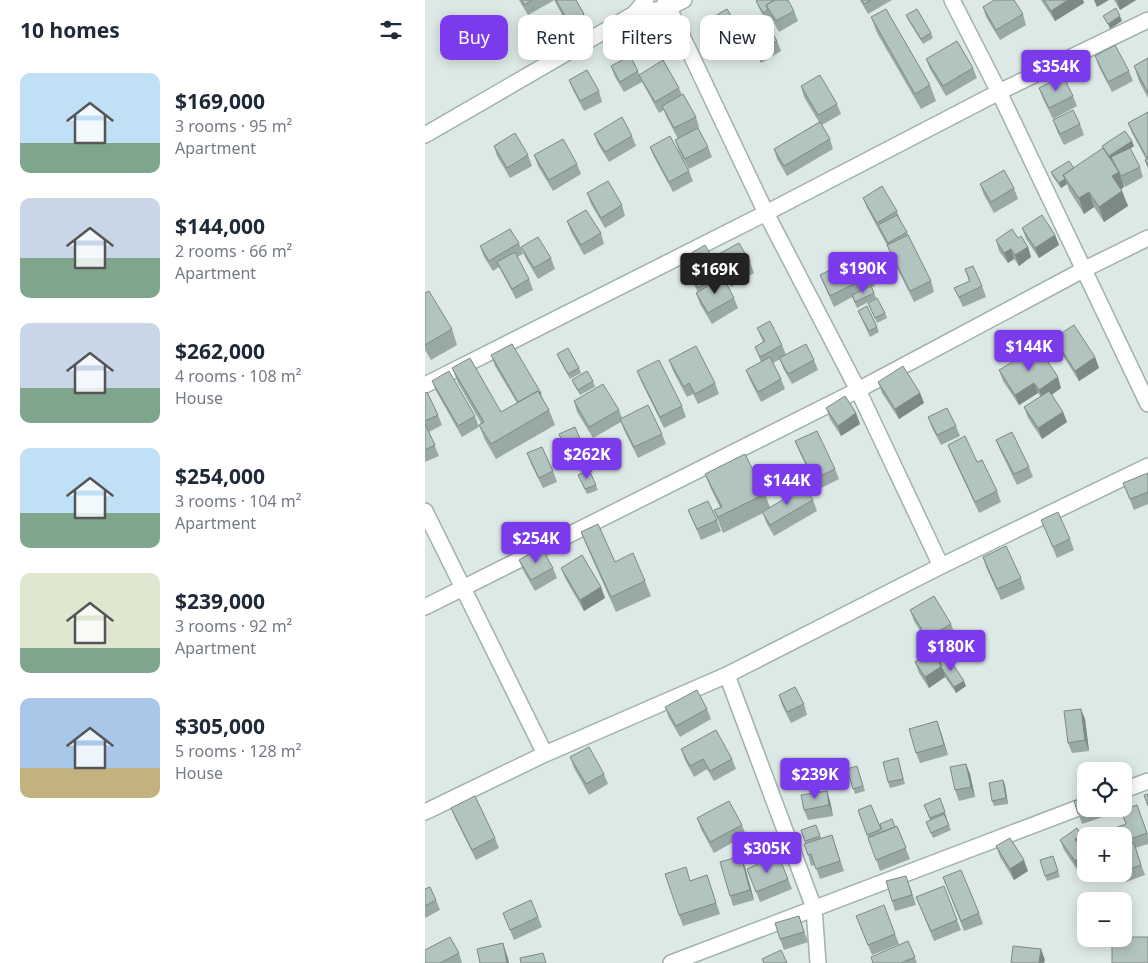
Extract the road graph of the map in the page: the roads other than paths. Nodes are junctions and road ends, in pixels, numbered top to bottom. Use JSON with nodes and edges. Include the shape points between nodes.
{"nodes":[{"id":1,"x":646,"y":0,"type":"edge"},
{"id":2,"x":684,"y":0,"type":"edge"},
{"id":3,"x":952,"y":0,"type":"edge"},
{"id":4,"x":666,"y":4,"type":"edge"},
{"id":5,"x":634,"y":14,"type":"junction"},
{"id":6,"x":1148,"y":20,"type":"edge"},
{"id":7,"x":999,"y":92,"type":"junction"},
{"id":8,"x":425,"y":135,"type":"edge"},
{"id":9,"x":766,"y":213,"type":"junction"},
{"id":10,"x":1148,"y":238,"type":"edge"},
{"id":11,"x":1083,"y":270,"type":"junction"},
{"id":12,"x":425,"y":385,"type":"edge"},
{"id":13,"x":858,"y":390,"type":"junction"},
{"id":14,"x":1148,"y":404,"type":"edge"},
{"id":15,"x":1148,"y":466,"type":"edge"},
{"id":16,"x":425,"y":511,"type":"edge"},
{"id":17,"x":941,"y":566,"type":"junction"},
{"id":18,"x":463,"y":587,"type":"junction"},
{"id":19,"x":425,"y":607,"type":"edge"},
{"id":20,"x":727,"y":675,"type":"junction"},
{"id":21,"x":545,"y":754,"type":"junction"},
{"id":22,"x":1148,"y":781,"type":"edge"},
{"id":23,"x":1132,"y":787,"type":"edge"},
{"id":24,"x":1077,"y":808,"type":"edge"},
{"id":25,"x":425,"y":812,"type":"edge"},
{"id":26,"x":814,"y":908,"type":"junction"},
{"id":27,"x":671,"y":963,"type":"edge"},
{"id":28,"x":818,"y":963,"type":"edge"}],
"edges":[{"from":1,"to":5,"type":"street"},
{"from":2,"to":4,"type":"street"},
{"from":3,"to":7,"type":"street"},
{"from":4,"to":5,"type":"street"},
{"from":4,"to":9,"type":"street"},
{"from":5,"to":8,"type":"street"},
{"from":6,"to":7,"type":"street"},
{"from":7,"to":9,"type":"street"},
{"from":7,"to":11,"type":"street"},
{"from":9,"to":12,"type":"street"},
{"from":9,"to":13,"type":"street"},
{"from":10,"to":11,"type":"street"},
{"from":11,"to":13,"type":"street"},
{"from":11,"to":14,"type":"street"},
{"from":13,"to":17,"type":"street"},
{"from":13,"to":18,"type":"street"},
{"from":15,"to":17,"type":"street"},
{"from":16,"to":18,"type":"street"},
{"from":17,"to":20,"type":"street"},
{"from":18,"to":19,"type":"street"},
{"from":18,"to":21,"type":"street"},
{"from":20,"to":21,"type":"street"},
{"from":20,"to":26,"type":"street"},
{"from":21,"to":25,"type":"street"},
{"from":22,"to":23,"type":"street"},
{"from":24,"to":26,"type":"street"},
{"from":26,"to":27,"type":"street"},
{"from":26,"to":28,"type":"street"}]}
